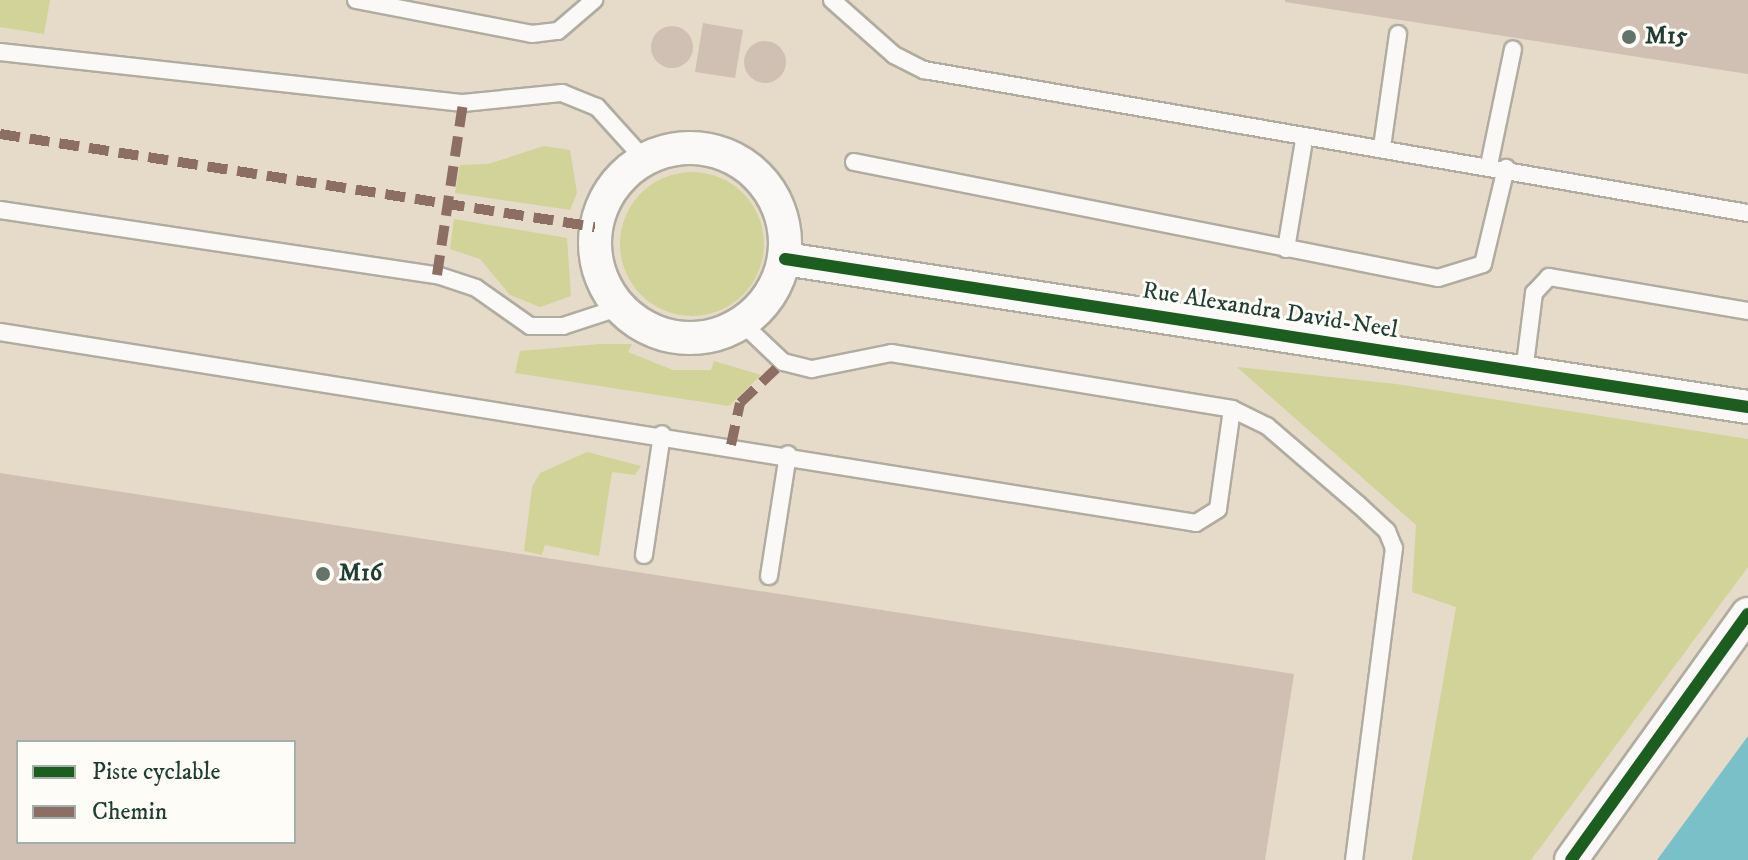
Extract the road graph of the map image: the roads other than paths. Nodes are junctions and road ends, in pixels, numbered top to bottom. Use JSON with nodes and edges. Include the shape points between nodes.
{"nodes":[{"id":1,"x":356,"y":0,"type":"edge"},
{"id":2,"x":594,"y":0,"type":"edge"},
{"id":3,"x":832,"y":0,"type":"edge"},
{"id":4,"x":1398,"y":34,"type":"dead end"},
{"id":5,"x":1513,"y":49,"type":"dead end"},
{"id":6,"x":0,"y":52,"type":"edge"},
{"id":7,"x":1304,"y":140,"type":"junction"},
{"id":8,"x":1382,"y":147,"type":"junction"},
{"id":9,"x":644,"y":159,"type":"junction"},
{"id":10,"x":854,"y":162,"type":"dead end"},
{"id":11,"x":1498,"y":166,"type":"junction"},
{"id":12,"x":0,"y":210,"type":"edge"},
{"id":13,"x":1748,"y":213,"type":"edge"},
{"id":14,"x":1286,"y":249,"type":"junction"},
{"id":15,"x":785,"y":259,"type":"junction"},
{"id":16,"x":618,"y":308,"type":"junction"},
{"id":17,"x":1748,"y":311,"type":"edge"},
{"id":18,"x":743,"y":324,"type":"junction"},
{"id":19,"x":0,"y":332,"type":"edge"},
{"id":20,"x":1524,"y":372,"type":"junction"},
{"id":21,"x":1748,"y":407,"type":"edge"},
{"id":22,"x":1232,"y":409,"type":"junction"},
{"id":23,"x":662,"y":434,"type":"junction"},
{"id":24,"x":788,"y":454,"type":"junction"},
{"id":25,"x":644,"y":555,"type":"dead end"},
{"id":26,"x":769,"y":576,"type":"dead end"},
{"id":27,"x":1748,"y":614,"type":"edge"},
{"id":28,"x":1354,"y":860,"type":"edge"},
{"id":29,"x":1571,"y":860,"type":"edge"}],
"edges":[{"from":1,"to":2,"type":"lane","via":[[532,34],[558,31]]},
{"from":3,"to":7,"type":"lane","via":[[894,55],[924,70]]},
{"from":4,"to":8,"type":"lane"},
{"from":5,"to":11,"type":"lane"},
{"from":6,"to":9,"type":"lane","via":[[463,103],[562,93],[597,107]]},
{"from":7,"to":8,"type":"lane"},
{"from":7,"to":14,"type":"lane"},
{"from":8,"to":11,"type":"lane"},
{"from":9,"to":15,"type":"street","via":[[685,147],[728,154],[759,174],[783,217]]},
{"from":9,"to":16,"type":"street","via":[[612,187],[595,227],[597,270]]},
{"from":10,"to":14,"type":"lane"},
{"from":11,"to":13,"type":"lane"},
{"from":11,"to":14,"type":"lane","via":[[1483,264],[1438,278]]},
{"from":12,"to":16,"type":"lane","via":[[437,275],[476,288],[530,326],[563,326]]},
{"from":15,"to":18,"type":"street","via":[[769,299]]},
{"from":15,"to":20,"type":"street","name":"Rue Alexandra David-Neel"},
{"from":16,"to":18,"type":"street","via":[[653,332],[695,339]]},
{"from":17,"to":20,"type":"lane","via":[[1549,277],[1534,293]]},
{"from":18,"to":22,"type":"lane","via":[[783,362],[812,369],[891,353]]},
{"from":19,"to":23,"type":"lane"},
{"from":20,"to":21,"type":"street","name":"Rue Alexandra David-Neel"},
{"from":22,"to":24,"type":"lane","via":[[1218,509],[1196,523]]},
{"from":22,"to":28,"type":"lane","via":[[1278,435],[1387,531],[1394,548]]},
{"from":23,"to":24,"type":"lane"},
{"from":23,"to":25,"type":"lane"},
{"from":24,"to":26,"type":"lane"},
{"from":27,"to":29,"type":"street"}]}
